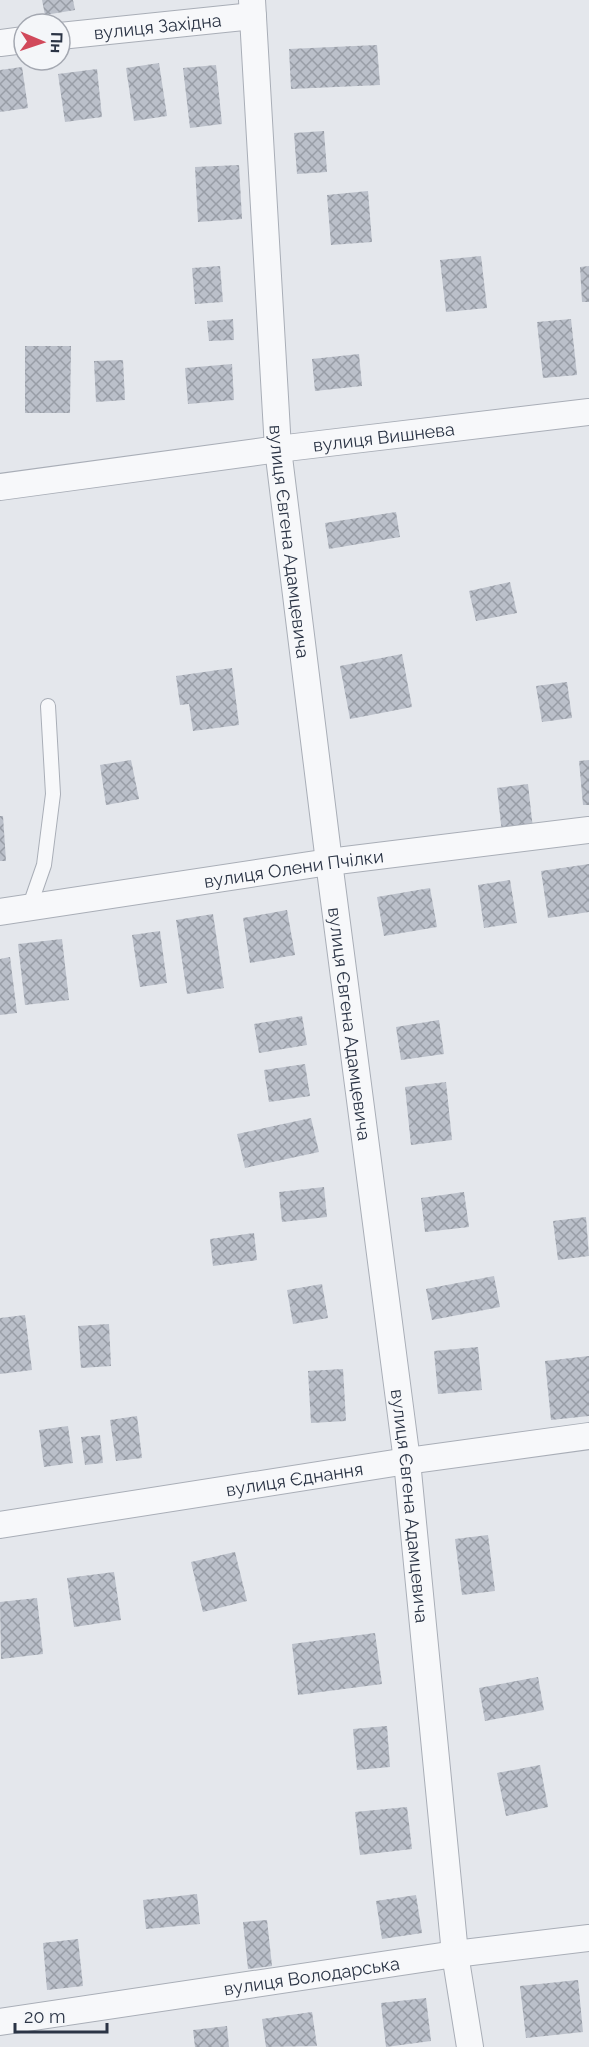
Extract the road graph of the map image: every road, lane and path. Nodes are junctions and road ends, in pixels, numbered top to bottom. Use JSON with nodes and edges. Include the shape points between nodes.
{"nodes":[{"id":1,"x":252,"y":8,"type":"edge"},
{"id":2,"x":72,"y":34,"type":"edge"},
{"id":3,"x":589,"y":412,"type":"edge"},
{"id":4,"x":278,"y":449,"type":"junction"},
{"id":5,"x":0,"y":487,"type":"edge"},
{"id":6,"x":48,"y":706,"type":"dead end"},
{"id":7,"x":589,"y":830,"type":"edge"},
{"id":8,"x":329,"y":862,"type":"junction"},
{"id":9,"x":29,"y":908,"type":"junction"},
{"id":10,"x":0,"y":912,"type":"edge"},
{"id":11,"x":589,"y":1436,"type":"edge"},
{"id":12,"x":407,"y":1461,"type":"junction"},
{"id":13,"x":0,"y":1526,"type":"edge"},
{"id":14,"x":589,"y":1938,"type":"edge"},
{"id":15,"x":454,"y":1954,"type":"junction"},
{"id":16,"x":0,"y":2022,"type":"edge"},
{"id":17,"x":470,"y":2047,"type":"edge"}],
"edges":[{"from":1,"to":2,"type":"street","name":"вулиця Західна"},
{"from":1,"to":4,"type":"street","name":"вулиця Євгена Адамцевича"},
{"from":3,"to":4,"type":"street","name":"вулиця Вишнева"},
{"from":4,"to":5,"type":"street","name":"вулиця Вишнева"},
{"from":4,"to":8,"type":"street","name":"вулиця Євгена Адамцевича"},
{"from":6,"to":9,"type":"lane","via":[[53,794],[44,865]]},
{"from":7,"to":8,"type":"street","name":"вулиця Олени Пчілки"},
{"from":8,"to":9,"type":"street","name":"вулиця Олени Пчілки"},
{"from":8,"to":12,"type":"street","name":"вулиця Євгена Адамцевича"},
{"from":9,"to":10,"type":"street","name":"вулиця Олени Пчілки"},
{"from":11,"to":12,"type":"street","name":"вулиця Єднання"},
{"from":12,"to":13,"type":"street","name":"вулиця Єднання"},
{"from":12,"to":15,"type":"street","name":"вулиця Євгена Адамцевича"},
{"from":14,"to":15,"type":"street","name":"вулиця Володарська"},
{"from":15,"to":16,"type":"street","name":"вулиця Володарська"},
{"from":15,"to":17,"type":"street","name":"вулиця Євгена Адамцевича"}]}
